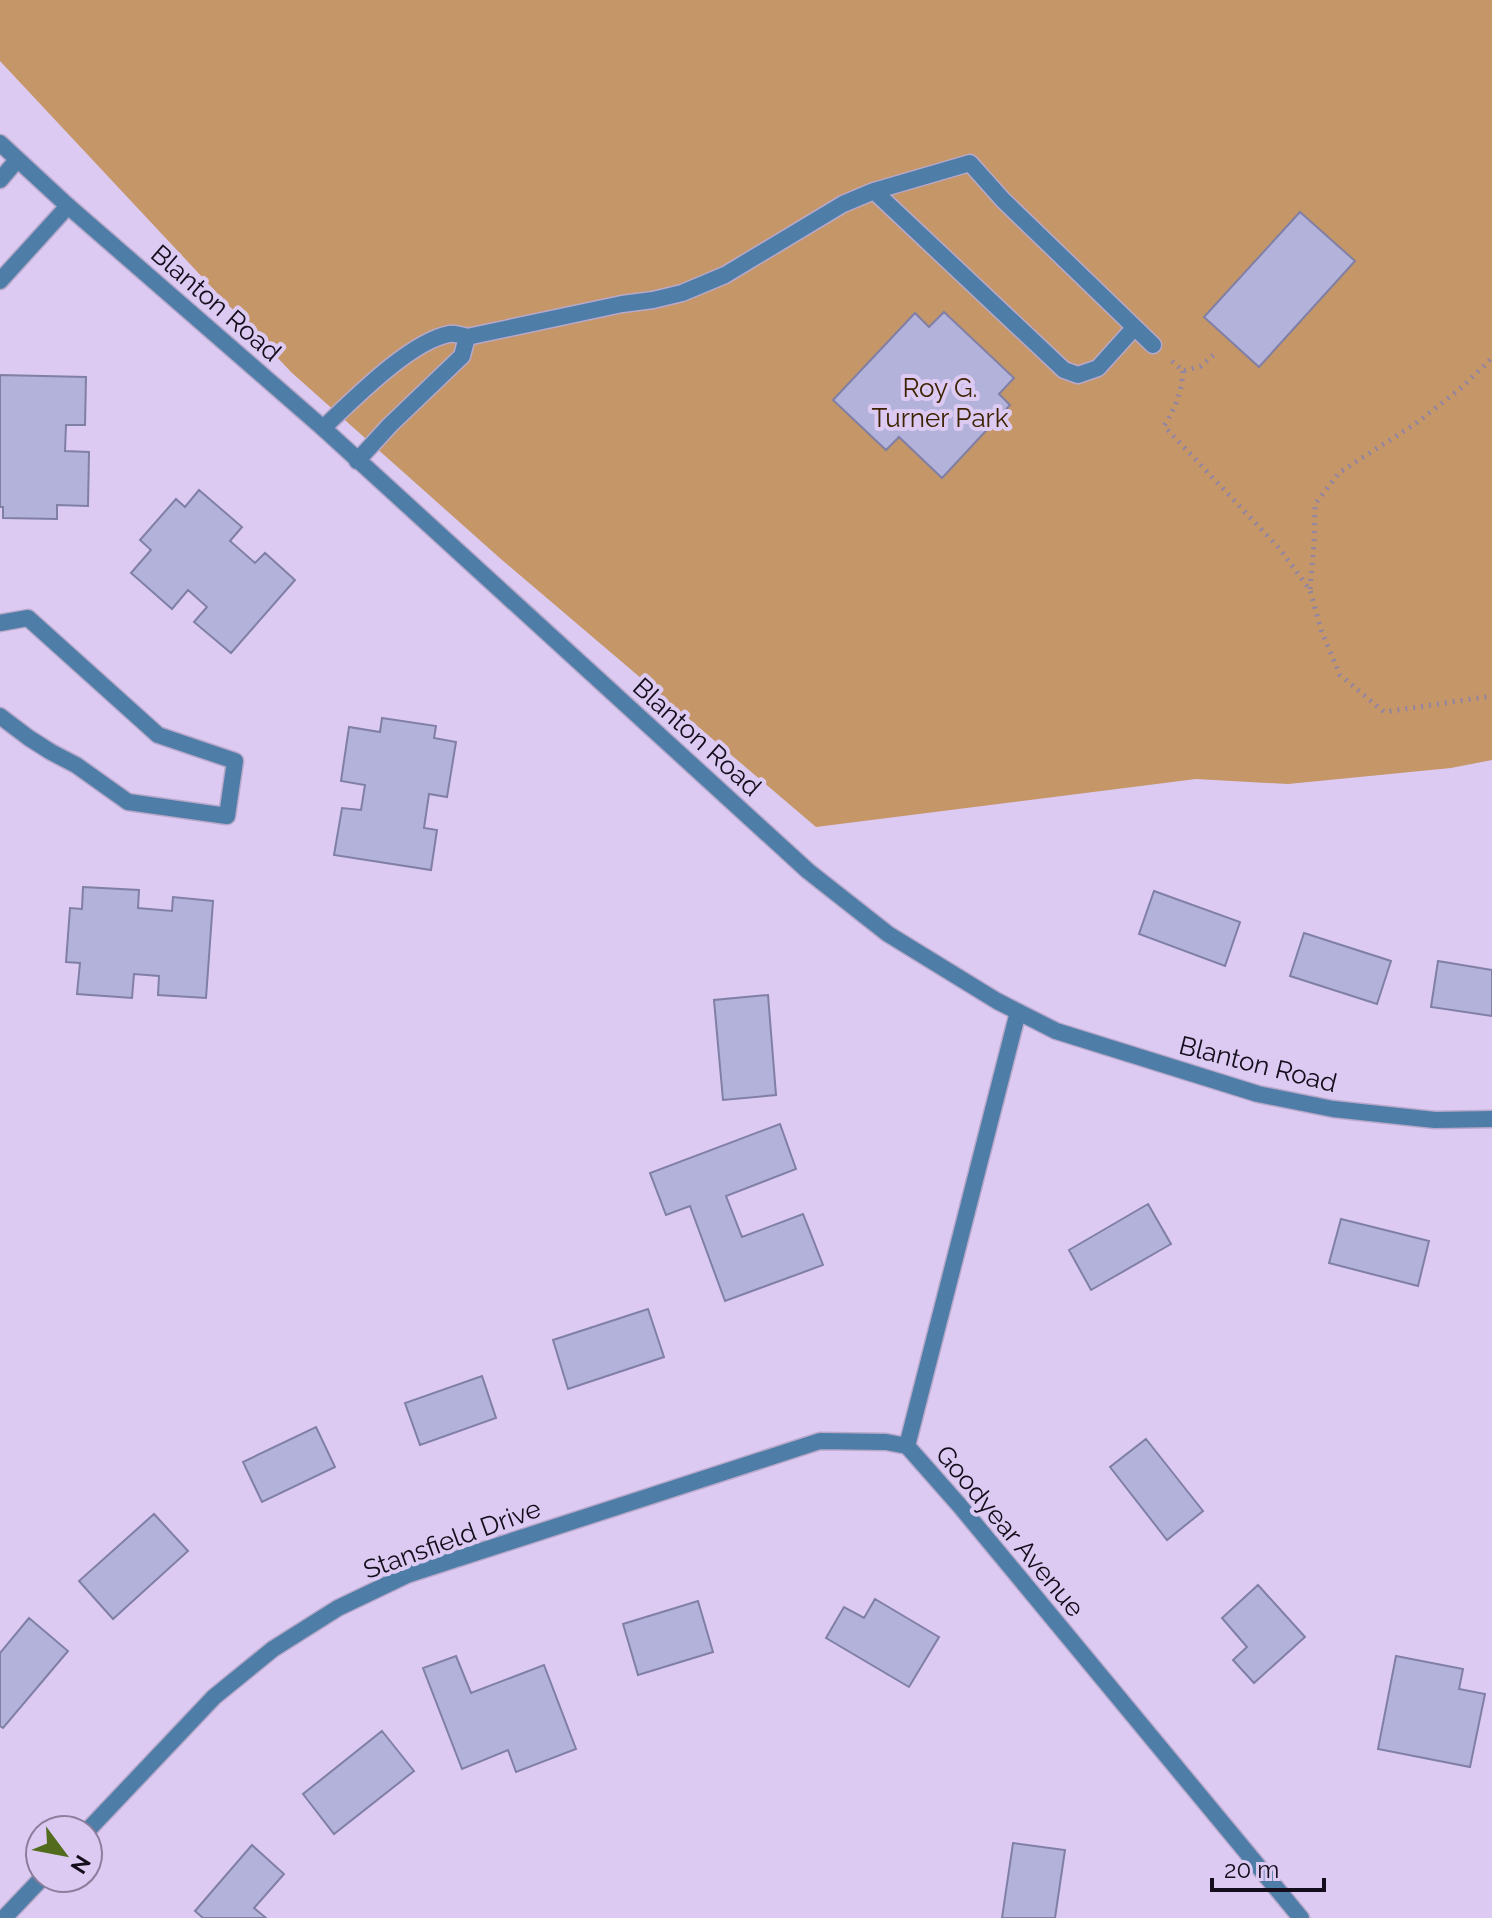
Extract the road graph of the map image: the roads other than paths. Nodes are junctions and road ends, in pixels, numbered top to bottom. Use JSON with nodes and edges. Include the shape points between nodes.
{"nodes":[{"id":1,"x":0,"y":143,"type":"edge"},
{"id":2,"x":17,"y":160,"type":"junction"},
{"id":3,"x":0,"y":180,"type":"edge"},
{"id":4,"x":874,"y":191,"type":"junction"},
{"id":5,"x":68,"y":206,"type":"junction"},
{"id":6,"x":0,"y":281,"type":"edge"},
{"id":7,"x":1134,"y":328,"type":"junction"},
{"id":8,"x":467,"y":337,"type":"junction"},
{"id":9,"x":1153,"y":345,"type":"road end"},
{"id":10,"x":323,"y":428,"type":"junction"},
{"id":11,"x":357,"y":461,"type":"junction"},
{"id":12,"x":0,"y":623,"type":"edge"},
{"id":13,"x":0,"y":716,"type":"edge"},
{"id":14,"x":1018,"y":1012,"type":"junction"},
{"id":15,"x":1492,"y":1119,"type":"edge"},
{"id":16,"x":907,"y":1446,"type":"junction"},
{"id":17,"x":103,"y":1814,"type":"edge"},
{"id":18,"x":27,"y":1894,"type":"edge"},
{"id":19,"x":4,"y":1918,"type":"edge"},
{"id":20,"x":1301,"y":1918,"type":"edge"}],
"edges":[{"from":1,"to":2,"type":"street","name":"Blanton Road"},
{"from":2,"to":3,"type":"street"},
{"from":2,"to":5,"type":"street","name":"Blanton Road"},
{"from":4,"to":7,"type":"street","via":[[970,163]]},
{"from":4,"to":7,"type":"street","via":[[1064,370],[1078,375],[1098,368]]},
{"from":4,"to":8,"type":"street","via":[[725,275],[682,293]]},
{"from":5,"to":6,"type":"street"},
{"from":5,"to":10,"type":"street","name":"Blanton Road"},
{"from":7,"to":9,"type":"street"},
{"from":8,"to":10,"type":"street","via":[[453,333],[425,344],[386,370]]},
{"from":8,"to":11,"type":"street","via":[[462,356]]},
{"from":10,"to":11,"type":"street","name":"Blanton Road"},
{"from":11,"to":14,"type":"street","name":"Blanton Road","via":[[808,871],[888,934]]},
{"from":12,"to":13,"type":"street","via":[[28,618],[158,735],[235,761],[227,816],[128,802]]},
{"from":14,"to":15,"type":"street","name":"Blanton Road","via":[[1056,1031],[1258,1094],[1435,1120]]},
{"from":14,"to":16,"type":"street","name":"Goodyear Avenue"},
{"from":16,"to":17,"type":"street","name":"Stansfield Drive","via":[[820,1441],[407,1575],[338,1608],[273,1649],[214,1697]]},
{"from":16,"to":20,"type":"street","name":"Goodyear Avenue"},
{"from":18,"to":19,"type":"street"}]}
